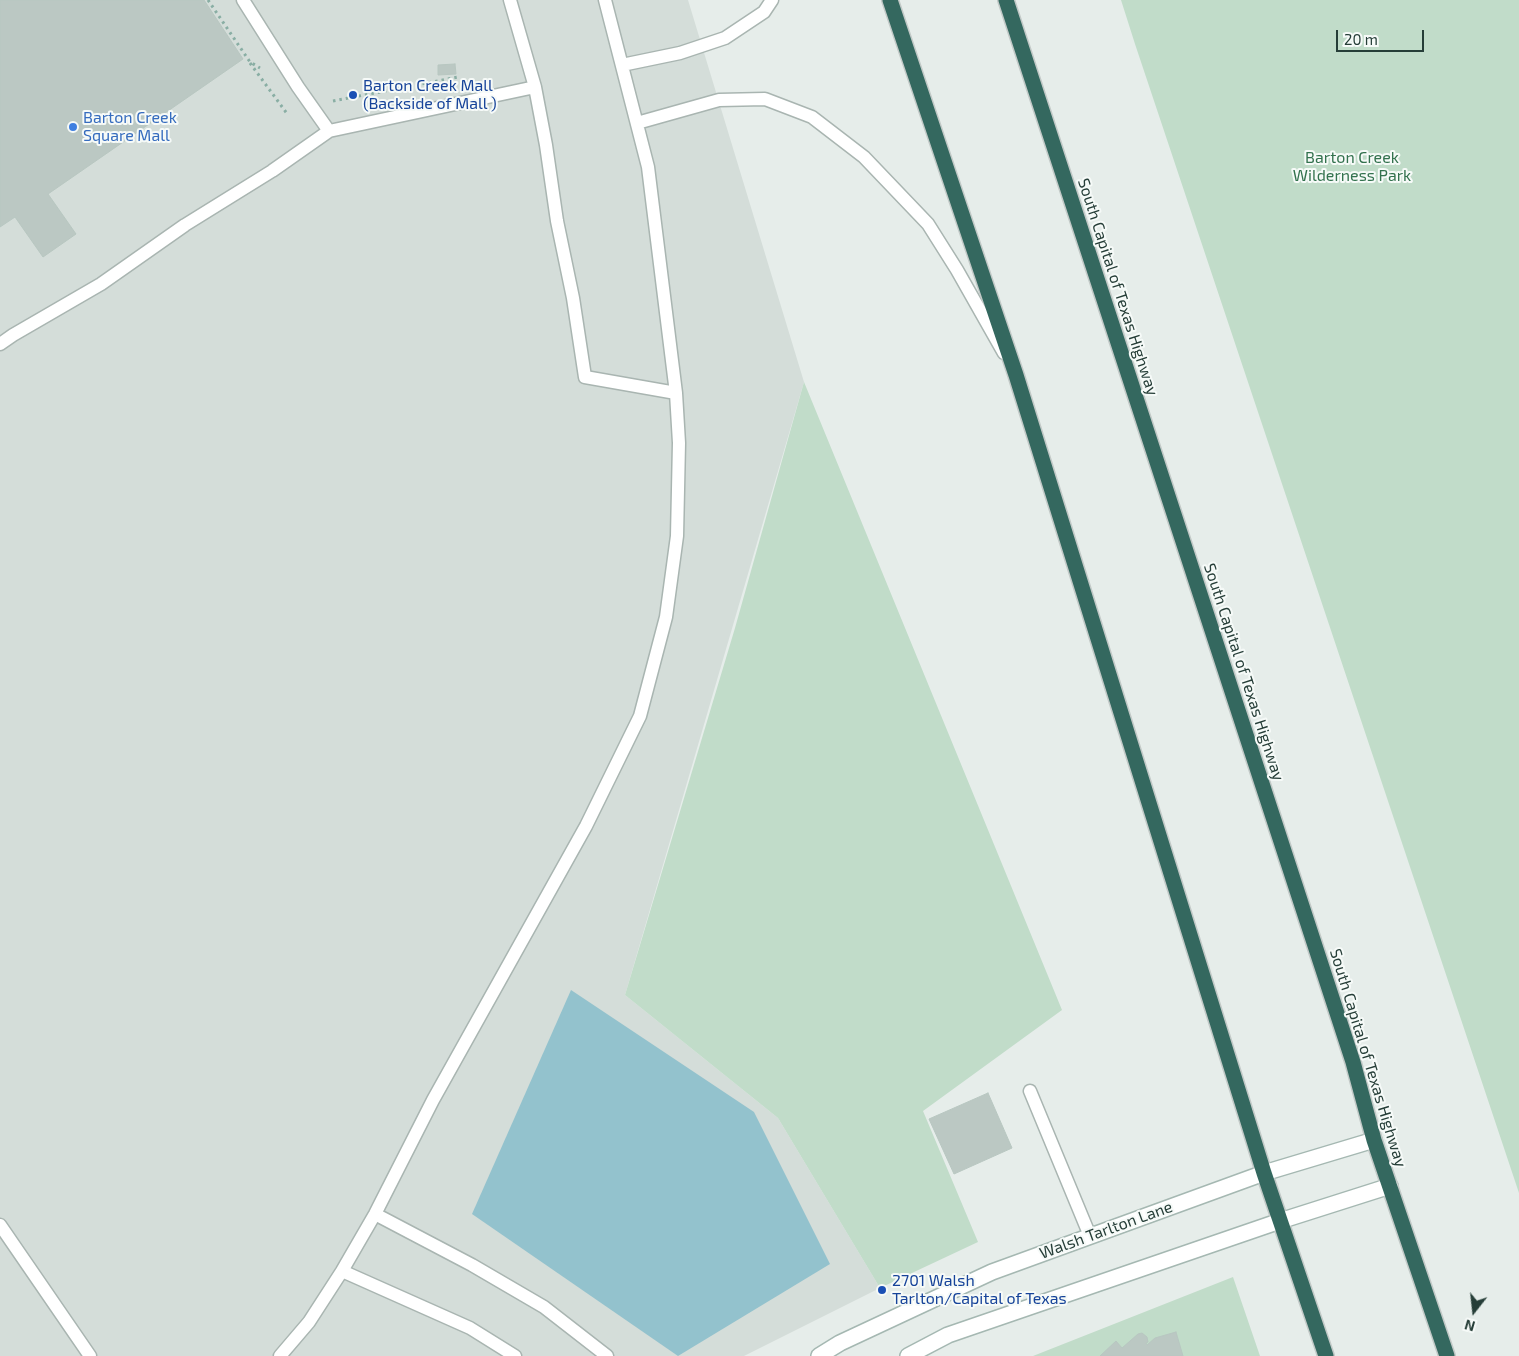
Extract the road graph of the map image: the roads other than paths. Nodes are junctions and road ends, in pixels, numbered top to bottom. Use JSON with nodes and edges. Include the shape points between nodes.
{"nodes":[{"id":1,"x":243,"y":0,"type":"edge"},
{"id":2,"x":510,"y":0,"type":"edge"},
{"id":3,"x":605,"y":0,"type":"edge"},
{"id":4,"x":772,"y":0,"type":"edge"},
{"id":5,"x":890,"y":0,"type":"edge"},
{"id":6,"x":1006,"y":0,"type":"edge"},
{"id":7,"x":622,"y":65,"type":"junction"},
{"id":8,"x":535,"y":87,"type":"junction"},
{"id":9,"x":636,"y":123,"type":"junction"},
{"id":10,"x":329,"y":131,"type":"junction"},
{"id":11,"x":0,"y":344,"type":"edge"},
{"id":12,"x":1016,"y":375,"type":"junction"},
{"id":13,"x":676,"y":393,"type":"junction"},
{"id":14,"x":1030,"y":1091,"type":"dead end"},
{"id":15,"x":1374,"y":1140,"type":"junction"},
{"id":16,"x":1264,"y":1173,"type":"junction"},
{"id":17,"x":1390,"y":1186,"type":"junction"},
{"id":18,"x":376,"y":1214,"type":"junction"},
{"id":19,"x":1280,"y":1221,"type":"junction"},
{"id":20,"x":0,"y":1225,"type":"edge"},
{"id":21,"x":1090,"y":1236,"type":"junction"},
{"id":22,"x":342,"y":1271,"type":"junction"},
{"id":23,"x":90,"y":1356,"type":"edge"},
{"id":24,"x":280,"y":1356,"type":"edge"},
{"id":25,"x":515,"y":1356,"type":"edge"},
{"id":26,"x":606,"y":1356,"type":"edge"},
{"id":27,"x":819,"y":1356,"type":"edge"},
{"id":28,"x":908,"y":1356,"type":"edge"},
{"id":29,"x":1326,"y":1356,"type":"edge"},
{"id":30,"x":1447,"y":1356,"type":"edge"}],
"edges":[{"from":1,"to":10,"type":"lane"},
{"from":2,"to":8,"type":"lane"},
{"from":3,"to":7,"type":"lane"},
{"from":4,"to":7,"type":"lane","via":[[764,12],[725,38],[680,53]]},
{"from":5,"to":12,"type":"highway"},
{"from":6,"to":15,"type":"highway","name":"South Capital of Texas Highway","via":[[1350,1052]]},
{"from":7,"to":9,"type":"lane"},
{"from":8,"to":10,"type":"lane"},
{"from":8,"to":13,"type":"lane","via":[[585,377]]},
{"from":9,"to":12,"type":"lane","via":[[720,100],[765,99],[812,117],[864,157],[928,224]]},
{"from":9,"to":13,"type":"lane","via":[[648,167]]},
{"from":10,"to":11,"type":"lane","via":[[101,284]]},
{"from":12,"to":16,"type":"highway"},
{"from":13,"to":18,"type":"lane","via":[[679,444],[677,536],[666,617],[640,716],[586,826],[433,1100]]},
{"from":14,"to":21,"type":"lane"},
{"from":15,"to":16,"type":"street","name":"Walsh Tarlton Lane"},
{"from":15,"to":17,"type":"highway","name":"South Capital of Texas Highway"},
{"from":16,"to":19,"type":"highway"},
{"from":16,"to":21,"type":"street","name":"Walsh Tarlton Lane"},
{"from":17,"to":19,"type":"street"},
{"from":17,"to":30,"type":"highway","name":"South Capital of Texas Highway"},
{"from":18,"to":22,"type":"lane"},
{"from":18,"to":26,"type":"lane","via":[[544,1307]]},
{"from":19,"to":28,"type":"street","via":[[948,1335]]},
{"from":19,"to":29,"type":"highway"},
{"from":20,"to":23,"type":"lane"},
{"from":21,"to":27,"type":"street","name":"Walsh Tarlton Lane","via":[[992,1272],[840,1343]]},
{"from":22,"to":24,"type":"lane","via":[[309,1322]]},
{"from":22,"to":25,"type":"lane","via":[[470,1328]]}]}
